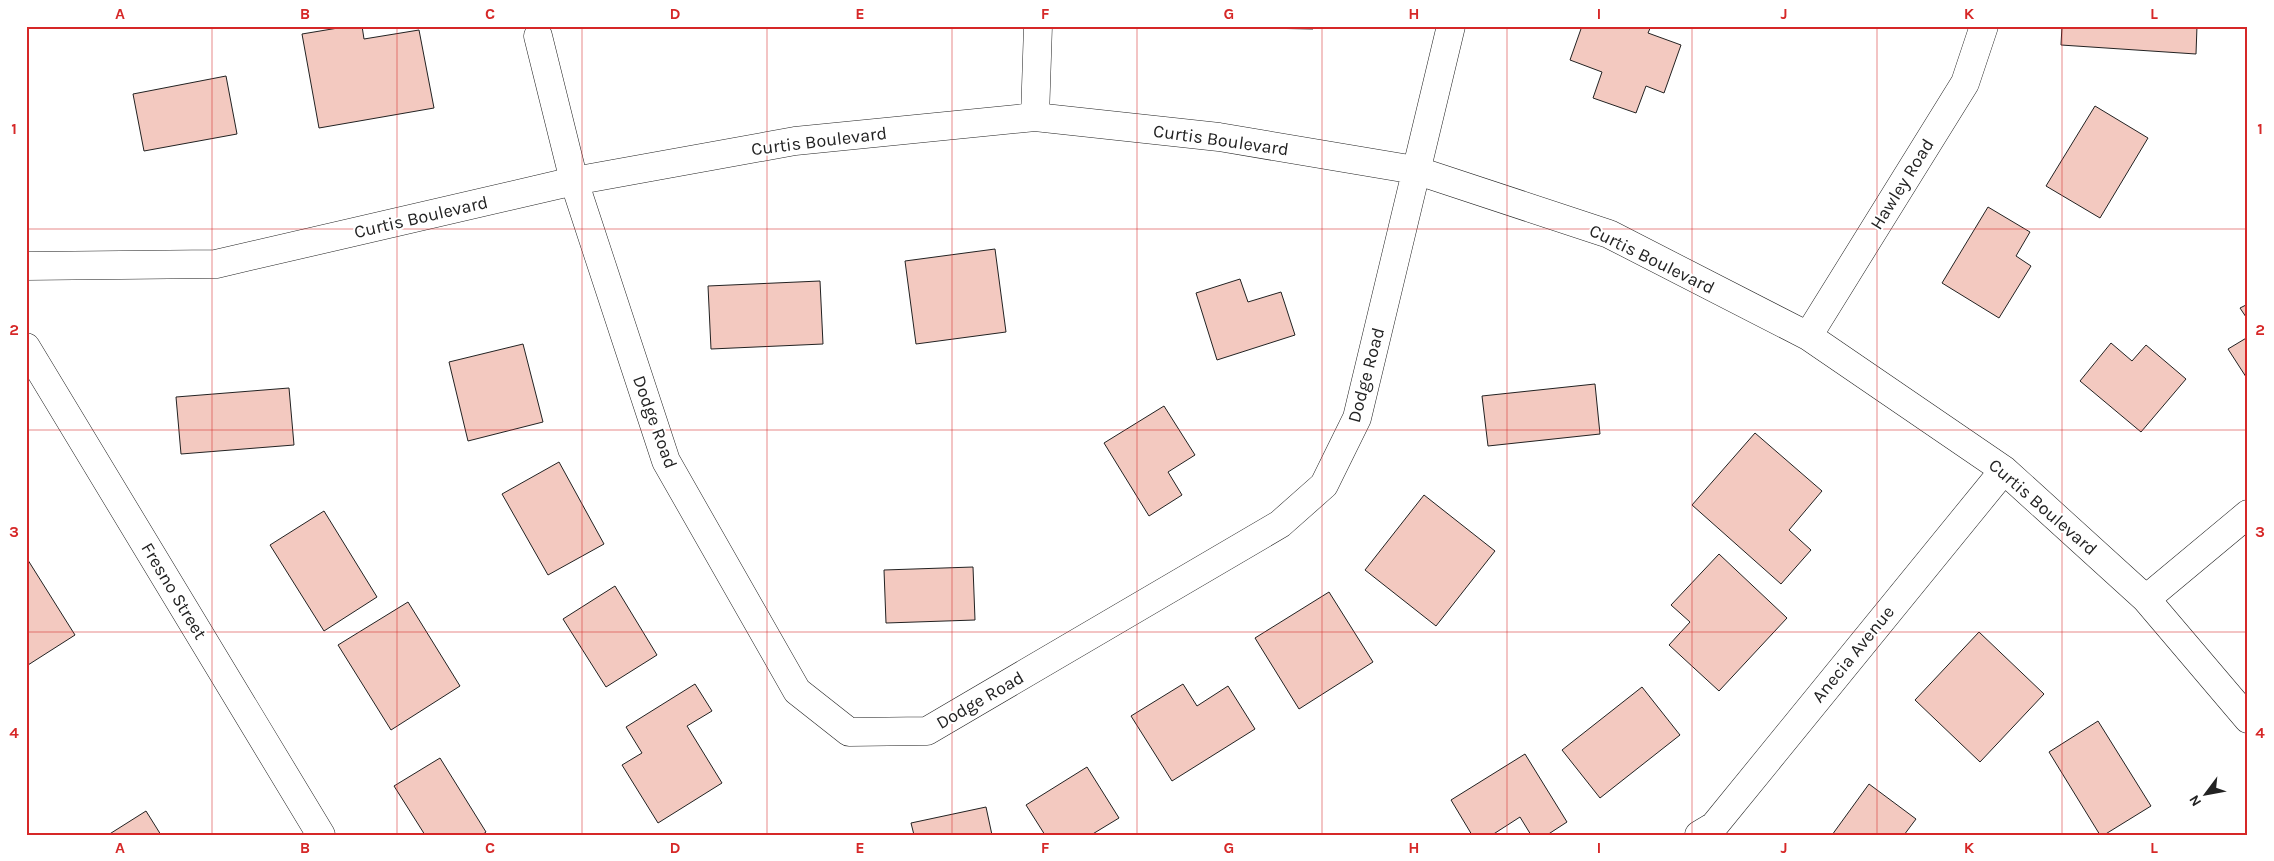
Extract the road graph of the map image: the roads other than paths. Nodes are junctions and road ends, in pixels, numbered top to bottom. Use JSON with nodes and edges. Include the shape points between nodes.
{"nodes":[{"id":1,"x":1038,"y":26,"type":"edge"},
{"id":2,"x":1451,"y":26,"type":"edge"},
{"id":3,"x":1984,"y":26,"type":"edge"},
{"id":4,"x":538,"y":36,"type":"dead end"},
{"id":5,"x":1036,"y":117,"type":"junction"},
{"id":6,"x":1415,"y":170,"type":"junction"},
{"id":7,"x":574,"y":182,"type":"junction"},
{"id":8,"x":26,"y":266,"type":"edge"},
{"id":9,"x":1808,"y":336,"type":"junction"},
{"id":10,"x":26,"y":347,"type":"edge"},
{"id":11,"x":2004,"y":470,"type":"junction"},
{"id":12,"x":2248,"y":514,"type":"edge"},
{"id":13,"x":2146,"y":599,"type":"junction"},
{"id":14,"x":2248,"y":719,"type":"edge"},
{"id":15,"x":321,"y":835,"type":"edge"},
{"id":16,"x":1699,"y":835,"type":"edge"}],
"edges":[{"from":1,"to":5,"type":"street"},
{"from":2,"to":6,"type":"street","name":"Dodge Road"},
{"from":3,"to":9,"type":"street","name":"Hawley Road","via":[[1965,83]]},
{"from":4,"to":7,"type":"street","name":"Dodge Road"},
{"from":5,"to":6,"type":"street","name":"Curtis Boulevard","via":[[1219,137]]},
{"from":5,"to":7,"type":"street","name":"Curtis Boulevard","via":[[795,141]]},
{"from":6,"to":7,"type":"street","name":"Dodge Road","via":[[1357,418],[1324,484],[1280,524],[927,731],[849,732],[797,690],[666,461]]},
{"from":6,"to":9,"type":"street","name":"Curtis Boulevard","via":[[1609,234]]},
{"from":7,"to":8,"type":"street","name":"Curtis Boulevard","via":[[216,264]]},
{"from":9,"to":11,"type":"street","name":"Curtis Boulevard"},
{"from":10,"to":15,"type":"street","name":"Fresno Street"},
{"from":11,"to":13,"type":"street","name":"Curtis Boulevard"},
{"from":11,"to":16,"type":"street","name":"Anecia Avenue","via":[[1714,826]]},
{"from":12,"to":13,"type":"street"},
{"from":13,"to":14,"type":"street","name":"Curtis Boulevard"}]}
